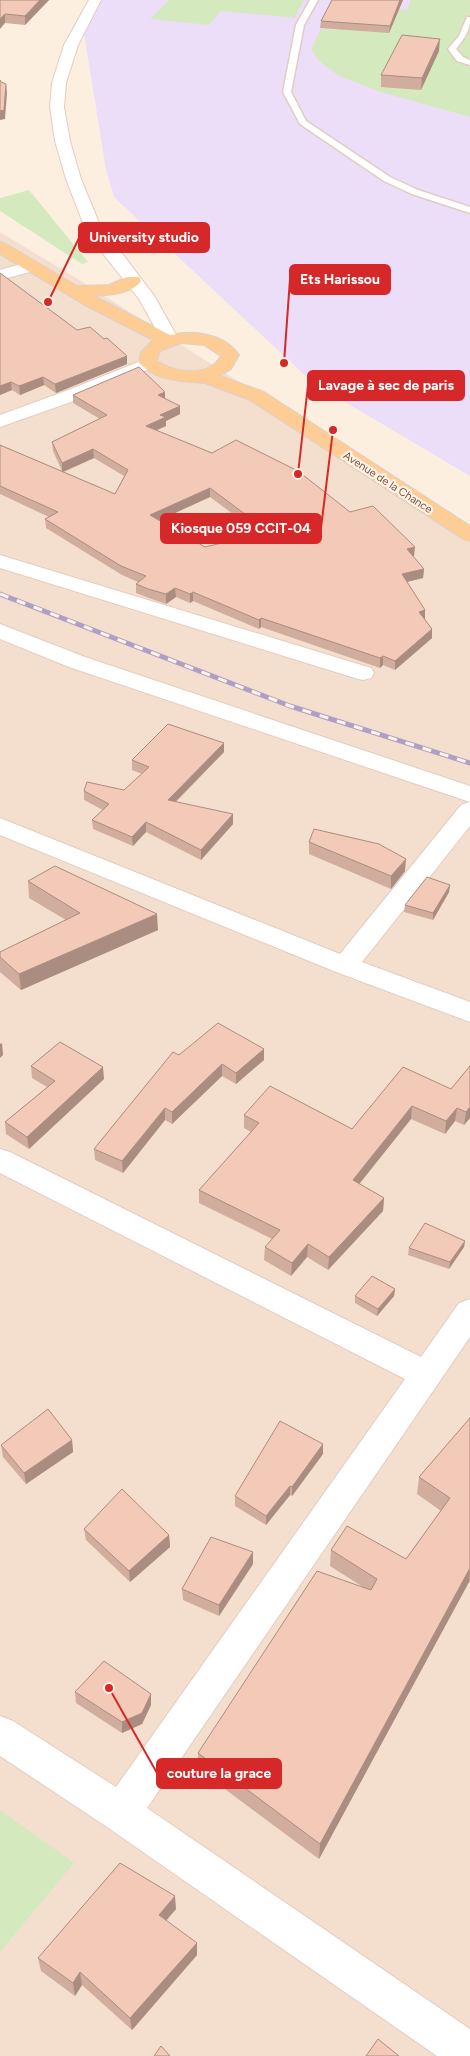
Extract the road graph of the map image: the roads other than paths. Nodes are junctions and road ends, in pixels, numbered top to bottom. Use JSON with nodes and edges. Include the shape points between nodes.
{"nodes":[{"id":1,"x":95,"y":0,"type":"edge"},
{"id":2,"x":314,"y":0,"type":"edge"},
{"id":3,"x":470,"y":19,"type":"edge"},
{"id":4,"x":470,"y":63,"type":"edge"},
{"id":5,"x":470,"y":210,"type":"edge"},
{"id":6,"x":0,"y":247,"type":"edge"},
{"id":7,"x":31,"y":266,"type":"junction"},
{"id":8,"x":0,"y":275,"type":"edge"},
{"id":9,"x":133,"y":281,"type":"junction"},
{"id":10,"x":72,"y":290,"type":"junction"},
{"id":11,"x":147,"y":299,"type":"junction"},
{"id":12,"x":89,"y":300,"type":"junction"},
{"id":13,"x":193,"y":338,"type":"junction"},
{"id":14,"x":169,"y":340,"type":"junction"},
{"id":15,"x":149,"y":356,"type":"junction"},
{"id":16,"x":228,"y":364,"type":"junction"},
{"id":17,"x":169,"y":374,"type":"junction"},
{"id":18,"x":188,"y":376,"type":"junction"},
{"id":19,"x":78,"y":393,"type":"junction"},
{"id":20,"x":257,"y":396,"type":"junction"},
{"id":21,"x":0,"y":421,"type":"edge"},
{"id":22,"x":470,"y":535,"type":"edge"},
{"id":23,"x":2,"y":564,"type":"edge"},
{"id":24,"x":0,"y":631,"type":"edge"},
{"id":25,"x":363,"y":673,"type":"dead end"},
{"id":26,"x":470,"y":794,"type":"edge"},
{"id":27,"x":470,"y":810,"type":"edge"},
{"id":28,"x":0,"y":826,"type":"edge"},
{"id":29,"x":345,"y":966,"type":"junction"},
{"id":30,"x":470,"y":1012,"type":"edge"},
{"id":31,"x":0,"y":1160,"type":"edge"},
{"id":32,"x":470,"y":1312,"type":"edge"},
{"id":33,"x":427,"y":1375,"type":"junction"},
{"id":34,"x":0,"y":1734,"type":"edge"},
{"id":35,"x":121,"y":1813,"type":"junction"},
{"id":36,"x":470,"y":2054,"type":"edge"}],
"edges":[{"from":1,"to":9,"type":"street","via":[[67,52],[56,96],[59,120],[75,184],[92,223]]},
{"from":2,"to":5,"type":"lane","via":[[300,25],[287,92],[303,122],[387,179],[414,192]]},
{"from":3,"to":4,"type":"lane","via":[[452,49],[460,59]]},
{"from":6,"to":7,"type":"main road"},
{"from":7,"to":8,"type":"street"},
{"from":7,"to":10,"type":"main road"},
{"from":9,"to":10,"type":"main road","via":[[112,290]]},
{"from":9,"to":11,"type":"street"},
{"from":10,"to":12,"type":"main road"},
{"from":11,"to":13,"type":"street"},
{"from":11,"to":14,"type":"street"},
{"from":12,"to":14,"type":"main road"},
{"from":12,"to":15,"type":"main road","via":[[125,326]]},
{"from":13,"to":14,"type":"main road","name":"Avenue de la Chance"},
{"from":13,"to":16,"type":"main road","name":"Avenue de la Chance","via":[[211,340],[224,346],[230,355]]},
{"from":14,"to":15,"type":"main road"},
{"from":15,"to":17,"type":"main road","via":[[155,369]]},
{"from":15,"to":19,"type":"street"},
{"from":16,"to":18,"type":"main road","via":[[208,374]]},
{"from":16,"to":20,"type":"main road","name":"Avenue de la Chance"},
{"from":17,"to":18,"type":"main road"},
{"from":17,"to":19,"type":"street"},
{"from":18,"to":20,"type":"main road","name":"Avenue de la Chance","via":[[208,378]]},
{"from":19,"to":21,"type":"street"},
{"from":20,"to":22,"type":"main road","name":"Avenue de la Chance"},
{"from":23,"to":25,"type":"street"},
{"from":24,"to":26,"type":"street","via":[[77,662]]},
{"from":27,"to":29,"type":"street"},
{"from":28,"to":29,"type":"street"},
{"from":29,"to":30,"type":"street"},
{"from":31,"to":33,"type":"street"},
{"from":32,"to":33,"type":"street"},
{"from":33,"to":35,"type":"street"},
{"from":34,"to":35,"type":"street"},
{"from":35,"to":36,"type":"street"}]}
